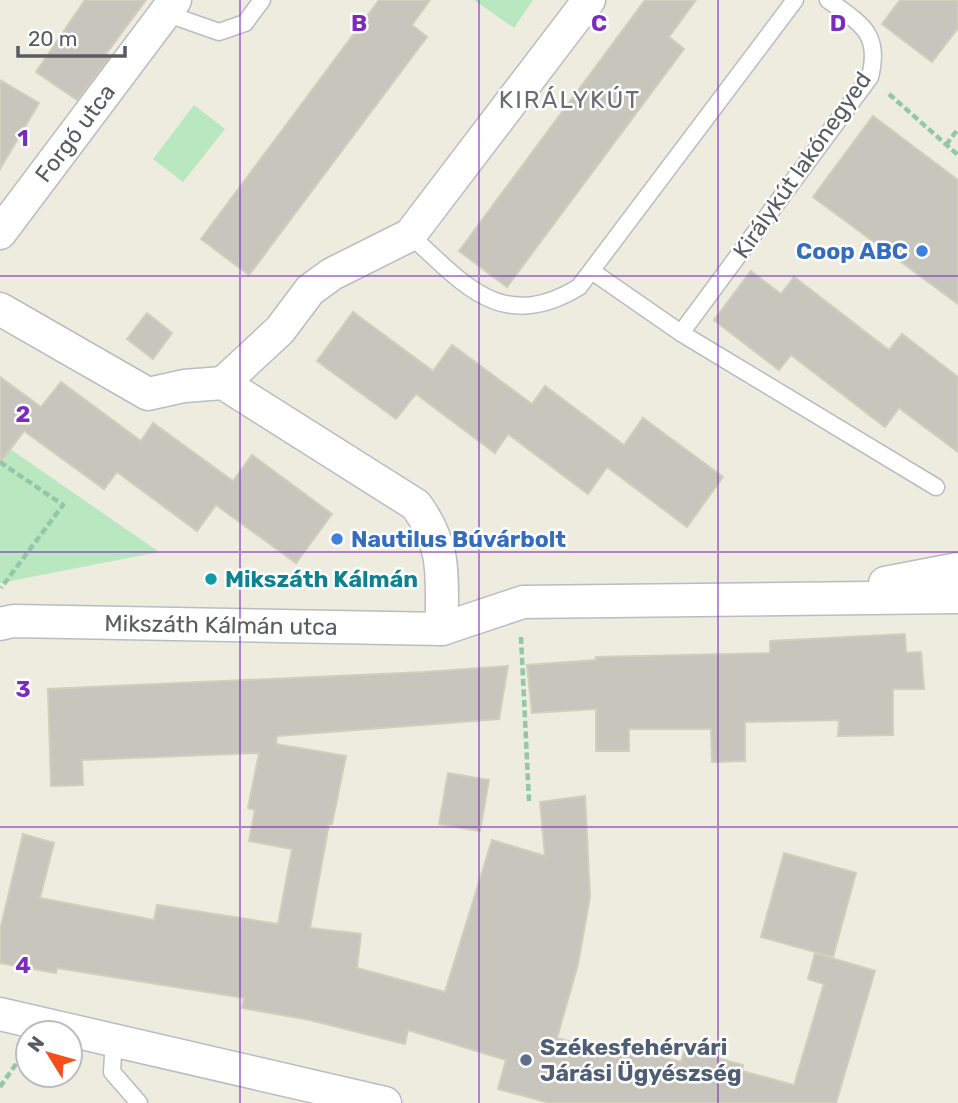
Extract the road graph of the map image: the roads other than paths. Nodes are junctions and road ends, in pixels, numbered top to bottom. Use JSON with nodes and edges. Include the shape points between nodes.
{"nodes":[{"id":1,"x":262,"y":0,"type":"edge"},
{"id":2,"x":589,"y":0,"type":"edge"},
{"id":3,"x":795,"y":0,"type":"edge"},
{"id":4,"x":828,"y":0,"type":"edge"},
{"id":5,"x":170,"y":7,"type":"edge"},
{"id":6,"x":0,"y":233,"type":"edge"},
{"id":7,"x":410,"y":235,"type":"junction"},
{"id":8,"x":593,"y":272,"type":"junction"},
{"id":9,"x":0,"y":309,"type":"edge"},
{"id":10,"x":681,"y":333,"type":"junction"},
{"id":11,"x":223,"y":383,"type":"junction"},
{"id":12,"x":936,"y":487,"type":"dead end"},
{"id":13,"x":958,"y":569,"type":"edge"},
{"id":14,"x":811,"y":597,"type":"junction"},
{"id":15,"x":958,"y":597,"type":"edge"},
{"id":16,"x":6,"y":623,"type":"edge"},
{"id":17,"x":442,"y":629,"type":"junction"},
{"id":18,"x":3,"y":1022,"type":"edge"},
{"id":19,"x":114,"y":1038,"type":"junction"},
{"id":20,"x":139,"y":1103,"type":"edge"},
{"id":21,"x":385,"y":1103,"type":"edge"}],
"edges":[{"from":1,"to":5,"type":"lane","via":[[245,23],[219,32]]},
{"from":2,"to":7,"type":"street"},
{"from":3,"to":8,"type":"lane"},
{"from":4,"to":10,"type":"lane","name":"Királykút lakónegyed","via":[[873,40],[870,77]]},
{"from":5,"to":6,"type":"street","name":"Forgó utca"},
{"from":7,"to":8,"type":"lane","via":[[450,275],[485,298],[525,307],[553,303]]},
{"from":7,"to":11,"type":"street","via":[[310,290],[280,330]]},
{"from":8,"to":10,"type":"lane"},
{"from":9,"to":11,"type":"street","via":[[148,394]]},
{"from":10,"to":12,"type":"lane"},
{"from":11,"to":17,"type":"street","via":[[416,505],[432,528],[441,559]]},
{"from":13,"to":14,"type":"street","name":"Mikszáth Kálmán utca"},
{"from":14,"to":15,"type":"street","name":"Mikszáth Kálmán utca"},
{"from":14,"to":17,"type":"street","name":"Mikszáth Kálmán utca","via":[[523,602]]},
{"from":16,"to":17,"type":"street","name":"Mikszáth Kálmán utca"},
{"from":18,"to":19,"type":"street"},
{"from":19,"to":20,"type":"lane","via":[[112,1072]]},
{"from":19,"to":21,"type":"street"}]}
